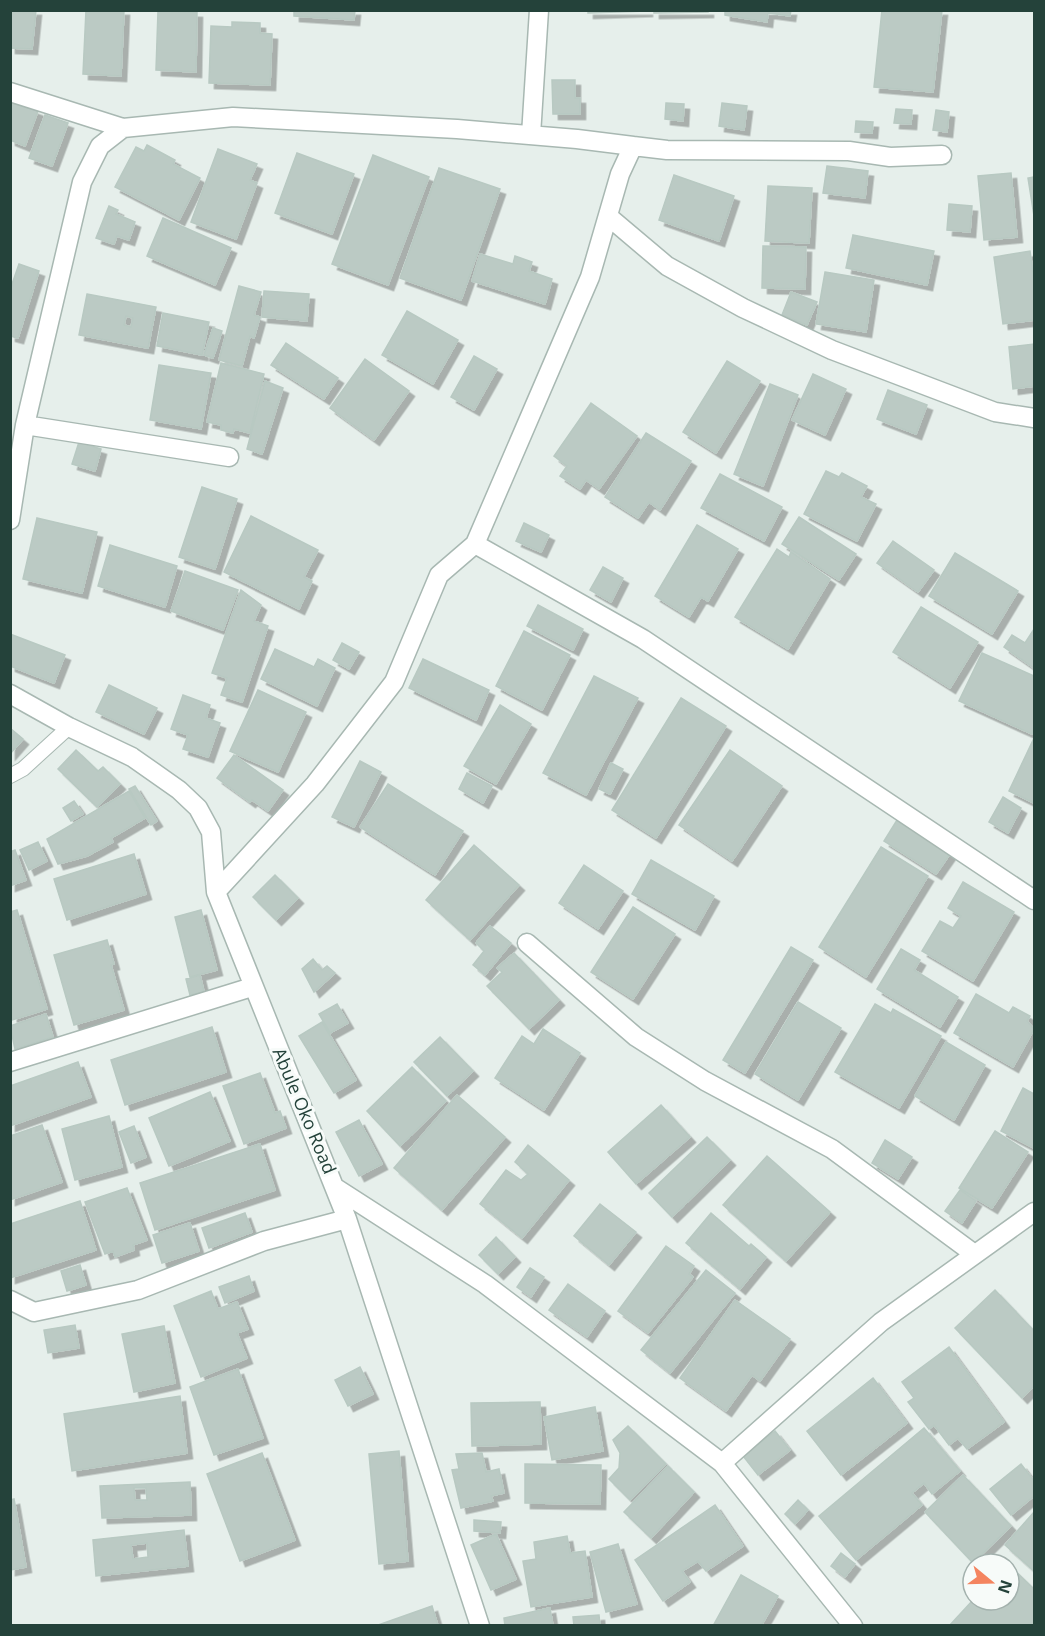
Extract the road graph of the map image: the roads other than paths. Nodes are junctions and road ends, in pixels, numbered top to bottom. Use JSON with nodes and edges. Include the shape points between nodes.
{"nodes":[{"id":1,"x":539,"y":10,"type":"edge"},
{"id":2,"x":10,"y":93,"type":"edge"},
{"id":3,"x":123,"y":128,"type":"junction"},
{"id":4,"x":531,"y":135,"type":"junction"},
{"id":5,"x":633,"y":146,"type":"junction"},
{"id":6,"x":942,"y":155,"type":"dead end"},
{"id":7,"x":609,"y":217,"type":"junction"},
{"id":8,"x":1035,"y":418,"type":"edge"},
{"id":9,"x":25,"y":425,"type":"junction"},
{"id":10,"x":229,"y":457,"type":"dead end"},
{"id":11,"x":10,"y":520,"type":"edge"},
{"id":12,"x":475,"y":544,"type":"junction"},
{"id":13,"x":10,"y":694,"type":"edge"},
{"id":14,"x":69,"y":727,"type":"junction"},
{"id":15,"x":10,"y":776,"type":"edge"},
{"id":16,"x":216,"y":892,"type":"junction"},
{"id":17,"x":1035,"y":900,"type":"edge"},
{"id":18,"x":527,"y":943,"type":"dead end"},
{"id":19,"x":252,"y":987,"type":"junction"},
{"id":20,"x":10,"y":1062,"type":"edge"},
{"id":21,"x":336,"y":1188,"type":"junction"},
{"id":22,"x":1035,"y":1212,"type":"edge"},
{"id":23,"x":347,"y":1219,"type":"junction"},
{"id":24,"x":973,"y":1253,"type":"junction"},
{"id":25,"x":10,"y":1300,"type":"edge"},
{"id":26,"x":722,"y":1463,"type":"junction"},
{"id":27,"x":480,"y":1626,"type":"edge"},
{"id":28,"x":853,"y":1626,"type":"edge"}],
"edges":[{"from":1,"to":4,"type":"street"},
{"from":2,"to":3,"type":"street"},
{"from":3,"to":4,"type":"street","via":[[233,117]]},
{"from":3,"to":9,"type":"street","via":[[100,146],[82,182]]},
{"from":4,"to":5,"type":"street"},
{"from":5,"to":6,"type":"street","via":[[667,150],[849,151],[890,157]]},
{"from":5,"to":7,"type":"street","via":[[620,174]]},
{"from":7,"to":8,"type":"street","via":[[667,266],[822,346],[995,412]]},
{"from":7,"to":12,"type":"street","via":[[590,277]]},
{"from":9,"to":10,"type":"street"},
{"from":9,"to":11,"type":"street"},
{"from":12,"to":16,"type":"street","via":[[439,575],[394,682],[315,784]]},
{"from":12,"to":17,"type":"street","via":[[643,639]]},
{"from":13,"to":14,"type":"street","name":"Abule Oko Road"},
{"from":14,"to":15,"type":"lane"},
{"from":14,"to":16,"type":"street","name":"Abule Oko Road","via":[[132,757],[198,808],[211,832]]},
{"from":16,"to":19,"type":"street","name":"Abule Oko Road"},
{"from":18,"to":24,"type":"street","via":[[636,1038],[705,1081],[831,1149]]},
{"from":19,"to":20,"type":"street"},
{"from":19,"to":21,"type":"street","name":"Abule Oko Road"},
{"from":21,"to":23,"type":"street","name":"Abule Oko Road"},
{"from":21,"to":26,"type":"street","via":[[485,1284]]},
{"from":22,"to":24,"type":"street"},
{"from":23,"to":25,"type":"street","via":[[264,1241],[138,1290],[34,1312]]},
{"from":23,"to":27,"type":"street","name":"Abule Oko Road"},
{"from":24,"to":26,"type":"street","via":[[881,1322]]},
{"from":26,"to":28,"type":"street"}]}
